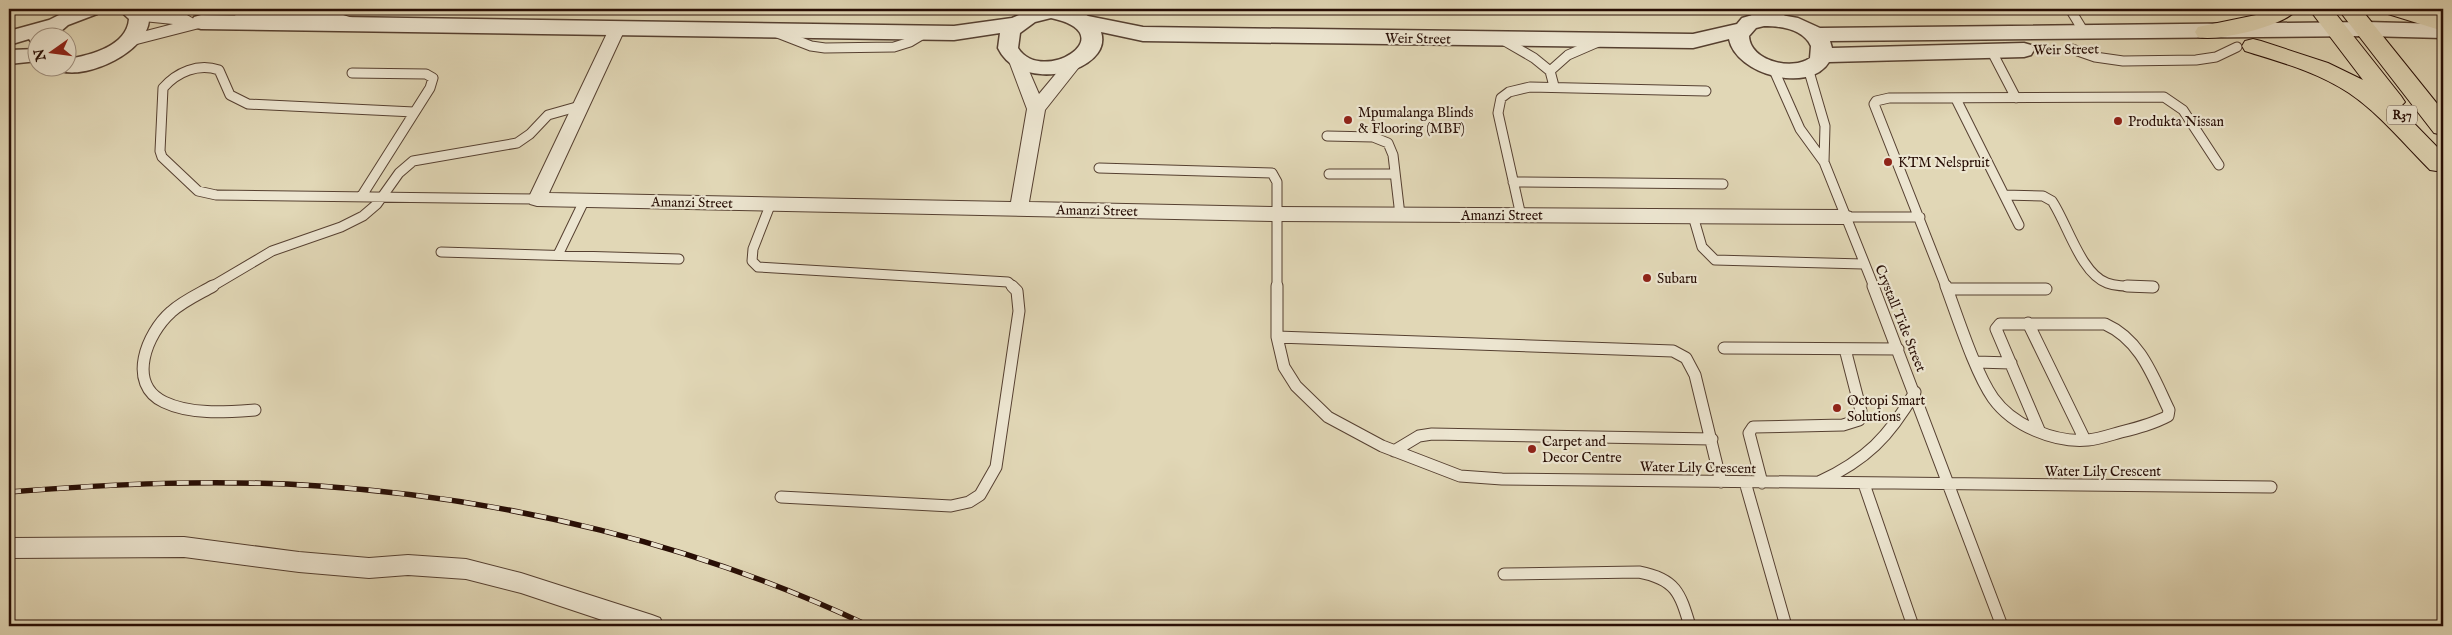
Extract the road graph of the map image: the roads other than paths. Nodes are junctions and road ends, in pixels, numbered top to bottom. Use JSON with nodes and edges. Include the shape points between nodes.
{"nodes":[{"id":1,"x":90,"y":9,"type":"edge"},
{"id":2,"x":2070,"y":9,"type":"edge"},
{"id":3,"x":2286,"y":9,"type":"edge"},
{"id":4,"x":2320,"y":9,"type":"edge"},
{"id":5,"x":2349,"y":9,"type":"edge"},
{"id":6,"x":1039,"y":11,"type":"edge"},
{"id":7,"x":134,"y":13,"type":"edge"},
{"id":8,"x":1778,"y":14,"type":"edge"},
{"id":9,"x":1077,"y":16,"type":"edge"},
{"id":10,"x":1751,"y":20,"type":"edge"},
{"id":11,"x":202,"y":22,"type":"junction"},
{"id":12,"x":1016,"y":24,"type":"junction"},
{"id":13,"x":2443,"y":24,"type":"edge"},
{"id":14,"x":59,"y":28,"type":"edge"},
{"id":15,"x":616,"y":30,"type":"junction"},
{"id":16,"x":2443,"y":31,"type":"edge"},
{"id":17,"x":2084,"y":32,"type":"junction"},
{"id":18,"x":2206,"y":32,"type":"junction"},
{"id":19,"x":2370,"y":32,"type":"edge"},
{"id":20,"x":954,"y":33,"type":"junction"},
{"id":21,"x":1144,"y":34,"type":"junction"},
{"id":22,"x":1814,"y":35,"type":"junction"},
{"id":23,"x":28,"y":36,"type":"edge"},
{"id":24,"x":9,"y":38,"type":"edge"},
{"id":25,"x":2304,"y":38,"type":"junction"},
{"id":26,"x":1501,"y":39,"type":"junction"},
{"id":27,"x":1602,"y":40,"type":"junction"},
{"id":28,"x":129,"y":41,"type":"junction"},
{"id":29,"x":1693,"y":41,"type":"junction"},
{"id":30,"x":28,"y":46,"type":"edge"},
{"id":31,"x":2245,"y":47,"type":"junction"},
{"id":32,"x":2443,"y":48,"type":"edge"},
{"id":33,"x":1991,"y":50,"type":"junction"},
{"id":34,"x":1012,"y":55,"type":"junction"},
{"id":35,"x":1748,"y":56,"type":"junction"},
{"id":36,"x":9,"y":57,"type":"edge"},
{"id":37,"x":1080,"y":59,"type":"junction"},
{"id":38,"x":1815,"y":62,"type":"junction"},
{"id":39,"x":78,"y":64,"type":"edge"},
{"id":40,"x":1773,"y":68,"type":"junction"},
{"id":41,"x":1550,"y":71,"type":"junction"},
{"id":42,"x":352,"y":73,"type":"dead end"},
{"id":43,"x":1554,"y":86,"type":"junction"},
{"id":44,"x":1706,"y":91,"type":"dead end"},
{"id":45,"x":1956,"y":98,"type":"junction"},
{"id":46,"x":2016,"y":98,"type":"junction"},
{"id":47,"x":580,"y":106,"type":"junction"},
{"id":48,"x":1036,"y":109,"type":"junction"},
{"id":49,"x":414,"y":112,"type":"junction"},
{"id":50,"x":2443,"y":127,"type":"edge"},
{"id":51,"x":1327,"y":136,"type":"dead end"},
{"id":52,"x":1824,"y":162,"type":"junction"},
{"id":53,"x":2220,"y":165,"type":"dead end"},
{"id":54,"x":2441,"y":166,"type":"edge"},
{"id":55,"x":1099,"y":168,"type":"dead end"},
{"id":56,"x":1329,"y":174,"type":"dead end"},
{"id":57,"x":1395,"y":174,"type":"junction"},
{"id":58,"x":1513,"y":182,"type":"junction"},
{"id":59,"x":1722,"y":184,"type":"dead end"},
{"id":60,"x":2004,"y":195,"type":"junction"},
{"id":61,"x":361,"y":197,"type":"junction"},
{"id":62,"x":383,"y":198,"type":"junction"},
{"id":63,"x":537,"y":199,"type":"junction"},
{"id":64,"x":584,"y":200,"type":"junction"},
{"id":65,"x":771,"y":203,"type":"junction"},
{"id":66,"x":1020,"y":209,"type":"junction"},
{"id":67,"x":1276,"y":214,"type":"junction"},
{"id":68,"x":1400,"y":215,"type":"junction"},
{"id":69,"x":1521,"y":216,"type":"junction"},
{"id":70,"x":1694,"y":216,"type":"junction"},
{"id":71,"x":1920,"y":217,"type":"junction"},
{"id":72,"x":1844,"y":218,"type":"junction"},
{"id":73,"x":2019,"y":225,"type":"dead end"},
{"id":74,"x":441,"y":252,"type":"dead end"},
{"id":75,"x":558,"y":255,"type":"junction"},
{"id":76,"x":679,"y":259,"type":"dead end"},
{"id":77,"x":1863,"y":264,"type":"junction"},
{"id":78,"x":2153,"y":287,"type":"dead end"},
{"id":79,"x":1948,"y":289,"type":"junction"},
{"id":80,"x":2046,"y":289,"type":"dead end"},
{"id":81,"x":2028,"y":324,"type":"junction"},
{"id":82,"x":1277,"y":337,"type":"junction"},
{"id":83,"x":1724,"y":348,"type":"dead end"},
{"id":84,"x":1845,"y":349,"type":"junction"},
{"id":85,"x":1898,"y":349,"type":"junction"},
{"id":86,"x":1976,"y":362,"type":"junction"},
{"id":87,"x":2011,"y":363,"type":"junction"},
{"id":88,"x":1915,"y":392,"type":"junction"},
{"id":89,"x":254,"y":410,"type":"dead end"},
{"id":90,"x":2039,"y":430,"type":"junction"},
{"id":91,"x":1712,"y":439,"type":"junction"},
{"id":92,"x":2085,"y":440,"type":"junction"},
{"id":93,"x":1394,"y":451,"type":"junction"},
{"id":94,"x":1722,"y":482,"type":"junction"},
{"id":95,"x":1745,"y":482,"type":"junction"},
{"id":96,"x":1762,"y":482,"type":"junction"},
{"id":97,"x":1816,"y":484,"type":"junction"},
{"id":98,"x":1864,"y":484,"type":"junction"},
{"id":99,"x":1949,"y":485,"type":"junction"},
{"id":100,"x":2271,"y":487,"type":"dead end"},
{"id":101,"x":780,"y":497,"type":"dead end"},
{"id":102,"x":9,"y":548,"type":"edge"},
{"id":103,"x":1504,"y":574,"type":"dead end"},
{"id":104,"x":652,"y":626,"type":"edge"},
{"id":105,"x":1690,"y":626,"type":"edge"},
{"id":106,"x":1786,"y":626,"type":"edge"},
{"id":107,"x":1913,"y":626,"type":"edge"},
{"id":108,"x":2002,"y":626,"type":"edge"}],
"edges":[{"from":1,"to":14,"type":"street"},
{"from":2,"to":17,"type":"lane"},
{"from":3,"to":18,"type":"main road","via":[[2264,19]]},
{"from":4,"to":19,"type":"main road","number":"R37"},
{"from":5,"to":19,"type":"main road","number":"R37"},
{"from":6,"to":9,"type":"street"},
{"from":6,"to":12,"type":"street"},
{"from":7,"to":11,"type":"street"},
{"from":7,"to":28,"type":"street","via":[[140,24]]},
{"from":8,"to":10,"type":"street"},
{"from":8,"to":22,"type":"street"},
{"from":9,"to":21,"type":"street"},
{"from":9,"to":37,"type":"street","via":[[1091,29],[1093,38],[1091,47]]},
{"from":10,"to":29,"type":"street"},
{"from":10,"to":35,"type":"street","via":[[1739,40]]},
{"from":11,"to":15,"type":"street"},
{"from":11,"to":28,"type":"street"},
{"from":12,"to":20,"type":"street"},
{"from":12,"to":34,"type":"street","via":[[1006,40]]},
{"from":13,"to":19,"type":"main road"},
{"from":15,"to":20,"type":"street"},
{"from":15,"to":47,"type":"street"},
{"from":16,"to":19,"type":"street"},
{"from":17,"to":18,"type":"street","name":"Weir Street"},
{"from":17,"to":22,"type":"street","name":"Weir Street"},
{"from":18,"to":25,"type":"street","name":"Weir Street"},
{"from":19,"to":25,"type":"street"},
{"from":19,"to":32,"type":"street","via":[[2406,48]]},
{"from":19,"to":50,"type":"main road","number":"R37"},
{"from":19,"to":54,"type":"main road","number":"R37"},
{"from":20,"to":34,"type":"street"},
{"from":21,"to":26,"type":"street","name":"Weir Street"},
{"from":21,"to":37,"type":"street"},
{"from":22,"to":38,"type":"street","via":[[1821,45]]},
{"from":23,"to":24,"type":"street"},
{"from":25,"to":31,"type":"street","name":"Weir Street"},
{"from":26,"to":27,"type":"street","name":"Weir Street"},
{"from":26,"to":41,"type":"lane"},
{"from":27,"to":29,"type":"street","name":"Weir Street"},
{"from":27,"to":41,"type":"lane","via":[[1568,55]]},
{"from":28,"to":39,"type":"street","via":[[100,59]]},
{"from":29,"to":35,"type":"street"},
{"from":30,"to":36,"type":"street"},
{"from":31,"to":33,"type":"street","name":"Weir Street"},
{"from":31,"to":54,"type":"main road","via":[[2312,65],[2357,87]]},
{"from":33,"to":38,"type":"street","name":"Weir Street"},
{"from":33,"to":46,"type":"lane"},
{"from":34,"to":37,"type":"street","via":[[1039,68],[1058,67]]},
{"from":34,"to":48,"type":"street"},
{"from":35,"to":40,"type":"street"},
{"from":37,"to":48,"type":"street"},
{"from":38,"to":40,"type":"street","via":[[1792,71]]},
{"from":38,"to":52,"type":"lane","name":"Crystall Tide Street","via":[[1828,145]]},
{"from":40,"to":52,"type":"lane","name":"Crystall Tide Street","via":[[1795,125]]},
{"from":41,"to":43,"type":"lane"},
{"from":42,"to":49,"type":"lane","via":[[431,75],[430,88]]},
{"from":43,"to":44,"type":"lane"},
{"from":43,"to":58,"type":"lane","via":[[1517,89],[1504,95],[1498,104]]},
{"from":45,"to":46,"type":"lane"},
{"from":45,"to":60,"type":"lane"},
{"from":45,"to":71,"type":"lane","via":[[1889,98],[1874,104]]},
{"from":46,"to":53,"type":"lane","via":[[2164,97],[2183,110]]},
{"from":47,"to":62,"type":"lane","via":[[548,115],[517,143],[414,161],[399,172]]},
{"from":47,"to":63,"type":"street"},
{"from":48,"to":66,"type":"street"},
{"from":49,"to":61,"type":"lane"},
{"from":49,"to":61,"type":"lane","via":[[248,104],[230,95],[222,75],[214,67],[180,73],[163,88],[162,157],[198,191],[216,195]]},
{"from":51,"to":57,"type":"lane","via":[[1385,140]]},
{"from":52,"to":72,"type":"lane","name":"Crystall Tide Street"},
{"from":55,"to":67,"type":"lane","name":"Water Lily Crescent","via":[[1267,171],[1276,176]]},
{"from":56,"to":57,"type":"lane"},
{"from":57,"to":68,"type":"lane"},
{"from":58,"to":59,"type":"lane"},
{"from":58,"to":69,"type":"lane"},
{"from":60,"to":73,"type":"lane"},
{"from":60,"to":78,"type":"lane","via":[[2043,196],[2052,201],[2089,268],[2100,281]]},
{"from":61,"to":62,"type":"lane"},
{"from":62,"to":63,"type":"lane"},
{"from":62,"to":89,"type":"lane","via":[[358,219],[270,252],[178,306],[149,337],[142,368],[147,387],[157,396],[180,408],[217,412]]},
{"from":63,"to":64,"type":"street","name":"Amanzi Street"},
{"from":64,"to":65,"type":"street","name":"Amanzi Street"},
{"from":64,"to":75,"type":"lane"},
{"from":65,"to":66,"type":"street","name":"Amanzi Street"},
{"from":65,"to":101,"type":"lane","via":[[753,249],[752,262],[758,267],[1008,282],[1017,291],[1019,311],[996,467],[988,487],[980,496],[970,503],[951,506]]},
{"from":66,"to":67,"type":"street","name":"Amanzi Street"},
{"from":67,"to":68,"type":"street","name":"Amanzi Street"},
{"from":67,"to":82,"type":"lane","name":"Water Lily Crescent"},
{"from":68,"to":69,"type":"street","name":"Amanzi Street"},
{"from":69,"to":70,"type":"street","name":"Amanzi Street"},
{"from":70,"to":72,"type":"street","name":"Amanzi Street"},
{"from":70,"to":77,"type":"lane","via":[[1703,249],[1715,260]]},
{"from":71,"to":72,"type":"lane"},
{"from":71,"to":79,"type":"lane"},
{"from":72,"to":77,"type":"lane","name":"Crystall Tide Street"},
{"from":74,"to":75,"type":"lane"},
{"from":75,"to":76,"type":"lane"},
{"from":77,"to":85,"type":"lane","name":"Crystall Tide Street"},
{"from":79,"to":80,"type":"lane"},
{"from":79,"to":86,"type":"lane"},
{"from":81,"to":87,"type":"lane","via":[[2004,323],[1996,329]]},
{"from":81,"to":92,"type":"lane"},
{"from":81,"to":92,"type":"lane","via":[[2105,324],[2119,330],[2136,346],[2170,410],[2168,416],[2146,426]]},
{"from":82,"to":91,"type":"lane","via":[[1673,350],[1691,364]]},
{"from":82,"to":93,"type":"lane","name":"Water Lily Crescent","via":[[1284,367],[1309,401],[1328,416]]},
{"from":83,"to":84,"type":"lane"},
{"from":84,"to":85,"type":"lane"},
{"from":84,"to":96,"type":"lane","via":[[1861,412],[1859,420],[1850,424],[1753,427],[1749,433],[1750,440]]},
{"from":85,"to":88,"type":"lane","name":"Crystall Tide Street"},
{"from":86,"to":87,"type":"lane"},
{"from":86,"to":90,"type":"lane","via":[[1998,404],[2021,422]]},
{"from":87,"to":90,"type":"lane"},
{"from":88,"to":97,"type":"lane","via":[[1882,442],[1848,469]]},
{"from":88,"to":99,"type":"lane","name":"Crystall Tide Street"},
{"from":90,"to":92,"type":"lane"},
{"from":91,"to":93,"type":"lane","via":[[1432,434],[1419,436]]},
{"from":91,"to":94,"type":"lane"},
{"from":93,"to":94,"type":"lane","name":"Water Lily Crescent","via":[[1460,476],[1478,479]]},
{"from":94,"to":95,"type":"lane","name":"Water Lily Crescent"},
{"from":95,"to":96,"type":"lane","name":"Water Lily Crescent"},
{"from":95,"to":106,"type":"lane"},
{"from":96,"to":97,"type":"lane","name":"Water Lily Crescent"},
{"from":97,"to":98,"type":"lane","name":"Water Lily Crescent"},
{"from":98,"to":99,"type":"lane","name":"Water Lily Crescent"},
{"from":98,"to":107,"type":"lane"},
{"from":99,"to":100,"type":"lane","name":"Water Lily Crescent"},
{"from":99,"to":108,"type":"lane","name":"Crystall Tide Street"},
{"from":102,"to":104,"type":"street","via":[[184,547],[370,568],[408,565],[466,569],[521,583]]},
{"from":103,"to":105,"type":"lane","via":[[1655,574],[1674,584]]}]}
